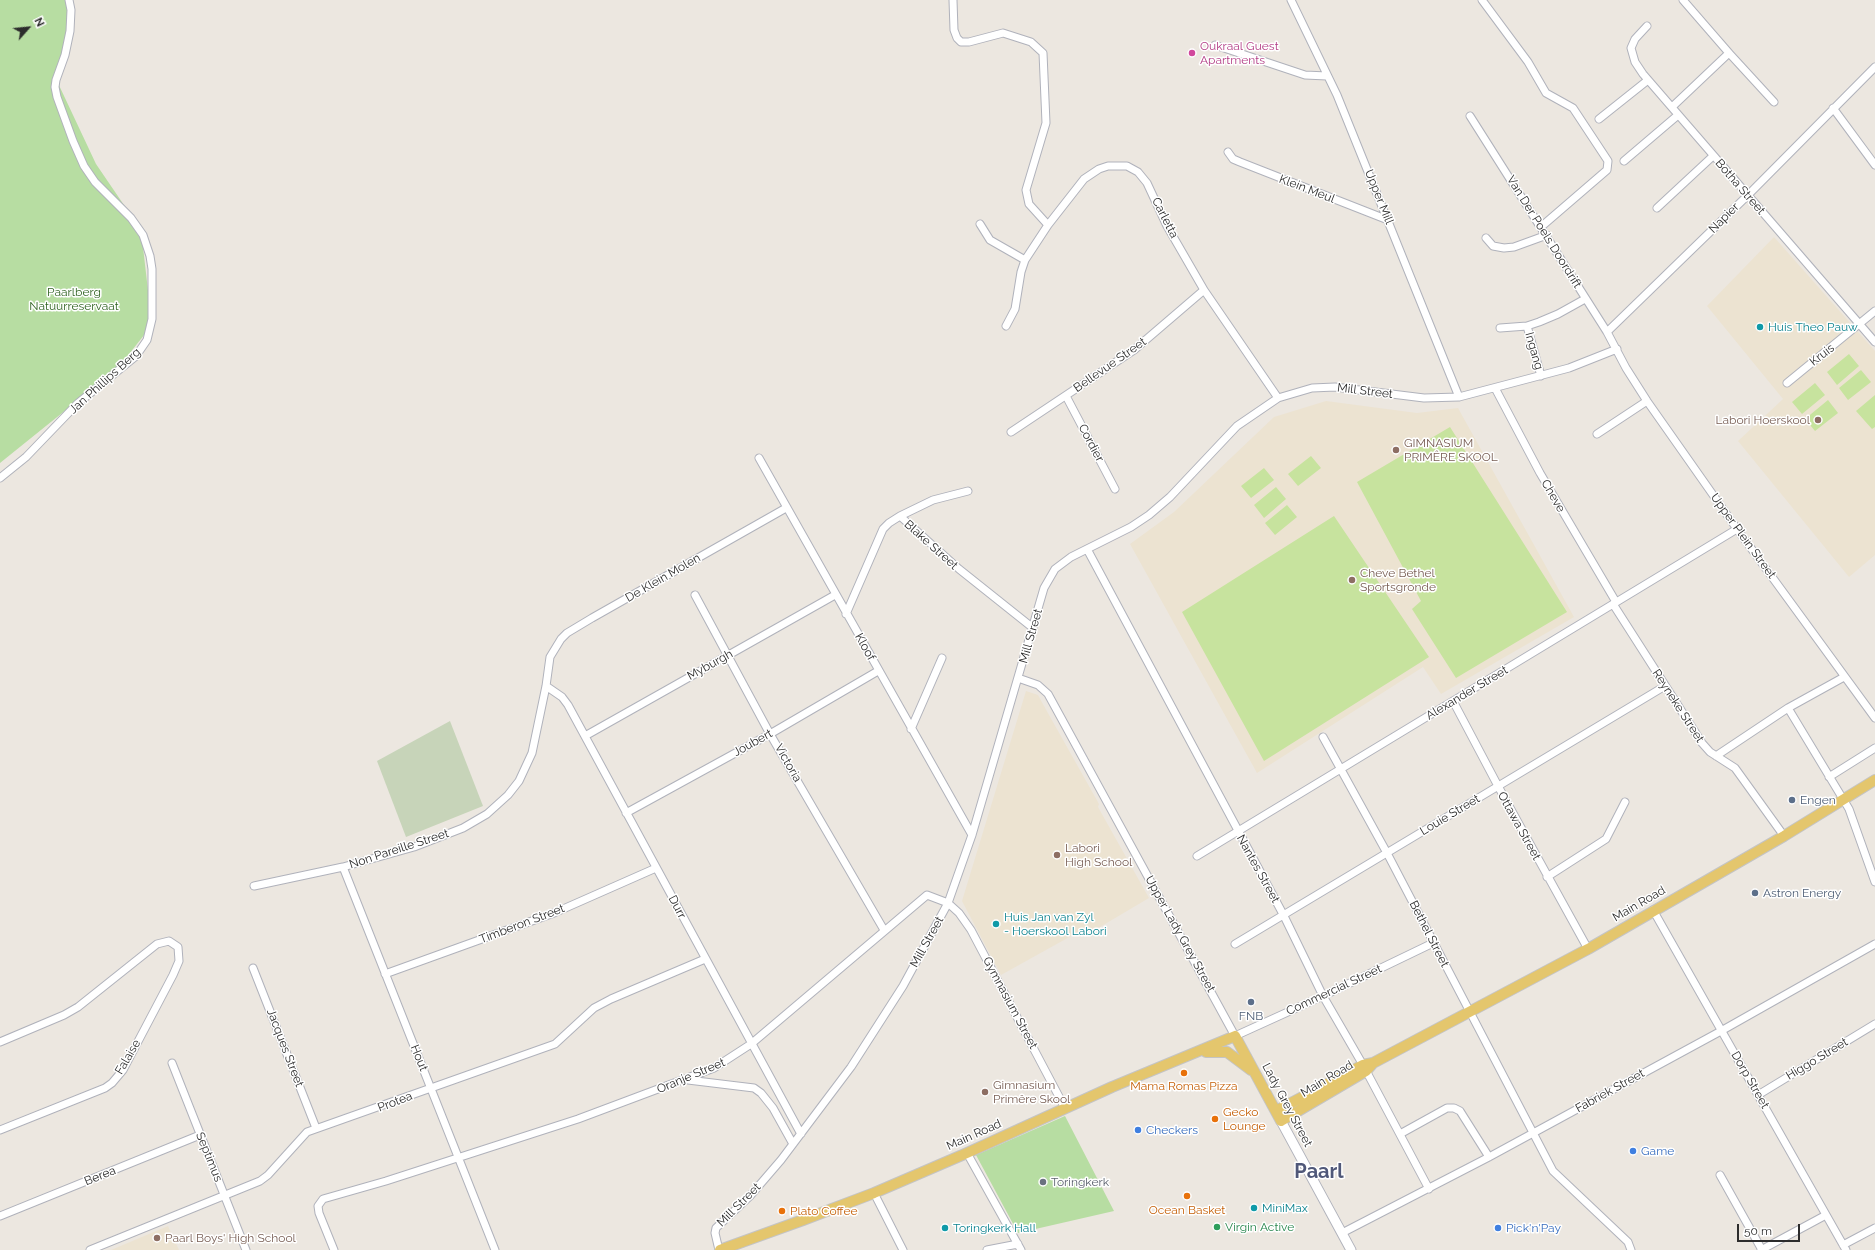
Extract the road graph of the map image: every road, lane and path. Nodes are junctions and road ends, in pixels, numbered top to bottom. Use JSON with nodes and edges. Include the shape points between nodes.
{"nodes":[{"id":1,"x":69,"y":0,"type":"edge"},
{"id":2,"x":954,"y":0,"type":"edge"},
{"id":3,"x":1291,"y":0,"type":"edge"},
{"id":4,"x":1482,"y":0,"type":"edge"},
{"id":5,"x":1683,"y":0,"type":"edge"},
{"id":6,"x":1647,"y":26,"type":"dead end"},
{"id":7,"x":1215,"y":45,"type":"dead end"},
{"id":8,"x":1729,"y":53,"type":"junction"},
{"id":9,"x":1874,"y":69,"type":"edge"},
{"id":10,"x":1327,"y":76,"type":"junction"},
{"id":11,"x":1648,"y":80,"type":"junction"},
{"id":12,"x":1774,"y":102,"type":"dead end"},
{"id":13,"x":1672,"y":107,"type":"junction"},
{"id":14,"x":1833,"y":108,"type":"junction"},
{"id":15,"x":1678,"y":115,"type":"junction"},
{"id":16,"x":1470,"y":116,"type":"dead end"},
{"id":17,"x":1599,"y":119,"type":"dead end"},
{"id":18,"x":1228,"y":152,"type":"dead end"},
{"id":19,"x":1713,"y":156,"type":"junction"},
{"id":20,"x":1624,"y":161,"type":"dead end"},
{"id":21,"x":1875,"y":165,"type":"edge"},
{"id":22,"x":1747,"y":196,"type":"junction"},
{"id":23,"x":1657,"y":208,"type":"dead end"},
{"id":24,"x":1388,"y":220,"type":"junction"},
{"id":25,"x":980,"y":224,"type":"dead end"},
{"id":26,"x":1048,"y":225,"type":"junction"},
{"id":27,"x":1542,"y":226,"type":"junction"},
{"id":28,"x":1547,"y":235,"type":"junction"},
{"id":29,"x":1486,"y":238,"type":"dead end"},
{"id":30,"x":1025,"y":260,"type":"junction"},
{"id":31,"x":1204,"y":290,"type":"junction"},
{"id":32,"x":1585,"y":299,"type":"junction"},
{"id":33,"x":1875,"y":311,"type":"edge"},
{"id":34,"x":1860,"y":325,"type":"junction"},
{"id":35,"x":1006,"y":326,"type":"dead end"},
{"id":36,"x":1527,"y":326,"type":"junction"},
{"id":37,"x":1500,"y":328,"type":"dead end"},
{"id":38,"x":1607,"y":332,"type":"junction"},
{"id":39,"x":1875,"y":342,"type":"edge"},
{"id":40,"x":1617,"y":349,"type":"junction"},
{"id":41,"x":1541,"y":376,"type":"junction"},
{"id":42,"x":1787,"y":383,"type":"dead end"},
{"id":43,"x":1494,"y":388,"type":"junction"},
{"id":44,"x":1066,"y":396,"type":"junction"},
{"id":45,"x":1459,"y":397,"type":"junction"},
{"id":46,"x":1278,"y":398,"type":"junction"},
{"id":47,"x":1647,"y":401,"type":"junction"},
{"id":48,"x":1011,"y":432,"type":"dead end"},
{"id":49,"x":1597,"y":434,"type":"dead end"},
{"id":50,"x":759,"y":458,"type":"dead end"},
{"id":51,"x":0,"y":478,"type":"edge"},
{"id":52,"x":1115,"y":489,"type":"dead end"},
{"id":53,"x":968,"y":490,"type":"dead end"},
{"id":54,"x":786,"y":508,"type":"junction"},
{"id":55,"x":900,"y":516,"type":"junction"},
{"id":56,"x":1737,"y":528,"type":"junction"},
{"id":57,"x":1087,"y":549,"type":"junction"},
{"id":58,"x":835,"y":595,"type":"junction"},
{"id":59,"x":695,"y":596,"type":"dead end"},
{"id":60,"x":1614,"y":603,"type":"junction"},
{"id":61,"x":846,"y":614,"type":"junction"},
{"id":62,"x":1033,"y":628,"type":"junction"},
{"id":63,"x":728,"y":655,"type":"junction"},
{"id":64,"x":550,"y":657,"type":"joint"},
{"id":65,"x":942,"y":658,"type":"dead end"},
{"id":66,"x":878,"y":671,"type":"junction"},
{"id":67,"x":1844,"y":677,"type":"junction"},
{"id":68,"x":1018,"y":678,"type":"junction"},
{"id":69,"x":546,"y":686,"type":"junction"},
{"id":70,"x":1665,"y":686,"type":"junction"},
{"id":71,"x":1454,"y":701,"type":"junction"},
{"id":72,"x":1788,"y":708,"type":"junction"},
{"id":73,"x":1875,"y":718,"type":"edge"},
{"id":74,"x":911,"y":729,"type":"junction"},
{"id":75,"x":770,"y":734,"type":"junction"},
{"id":76,"x":585,"y":736,"type":"junction"},
{"id":77,"x":1323,"y":737,"type":"dead end"},
{"id":78,"x":1875,"y":748,"type":"edge"},
{"id":79,"x":1716,"y":756,"type":"junction"},
{"id":80,"x":1341,"y":769,"type":"junction"},
{"id":81,"x":1830,"y":778,"type":"junction"},
{"id":82,"x":1875,"y":780,"type":"edge"},
{"id":83,"x":1498,"y":786,"type":"junction"},
{"id":84,"x":1843,"y":798,"type":"junction"},
{"id":85,"x":1625,"y":802,"type":"dead end"},
{"id":86,"x":626,"y":813,"type":"junction"},
{"id":87,"x":1238,"y":833,"type":"junction"},
{"id":88,"x":972,"y":835,"type":"junction"},
{"id":89,"x":1784,"y":836,"type":"junction"},
{"id":90,"x":1386,"y":853,"type":"junction"},
{"id":91,"x":1197,"y":856,"type":"dead end"},
{"id":92,"x":343,"y":867,"type":"junction"},
{"id":93,"x":656,"y":868,"type":"junction"},
{"id":94,"x":1547,"y":877,"type":"junction"},
{"id":95,"x":1875,"y":882,"type":"edge"},
{"id":96,"x":254,"y":886,"type":"dead end"},
{"id":97,"x":948,"y":903,"type":"junction"},
{"id":98,"x":1653,"y":910,"type":"junction"},
{"id":99,"x":1284,"y":916,"type":"junction"},
{"id":100,"x":884,"y":930,"type":"junction"},
{"id":101,"x":1433,"y":943,"type":"junction"},
{"id":102,"x":1235,"y":944,"type":"dead end"},
{"id":103,"x":1874,"y":947,"type":"edge"},
{"id":104,"x":1588,"y":948,"type":"junction"},
{"id":105,"x":705,"y":958,"type":"junction"},
{"id":106,"x":253,"y":968,"type":"dead end"},
{"id":107,"x":385,"y":974,"type":"junction"},
{"id":108,"x":1324,"y":996,"type":"junction"},
{"id":109,"x":1469,"y":1012,"type":"junction"},
{"id":110,"x":1875,"y":1024,"type":"edge"},
{"id":111,"x":1721,"y":1031,"type":"junction"},
{"id":112,"x":1235,"y":1036,"type":"junction"},
{"id":113,"x":0,"y":1042,"type":"edge"},
{"id":114,"x":751,"y":1044,"type":"junction"},
{"id":115,"x":1192,"y":1055,"type":"junction"},
{"id":116,"x":172,"y":1063,"type":"dead end"},
{"id":117,"x":1367,"y":1066,"type":"junction"},
{"id":118,"x":1258,"y":1077,"type":"junction"},
{"id":119,"x":686,"y":1080,"type":"junction"},
{"id":120,"x":430,"y":1088,"type":"junction"},
{"id":121,"x":1758,"y":1095,"type":"junction"},
{"id":122,"x":1065,"y":1108,"type":"junction"},
{"id":123,"x":1276,"y":1111,"type":"junction"},
{"id":124,"x":1281,"y":1121,"type":"junction"},
{"id":125,"x":316,"y":1128,"type":"junction"},
{"id":126,"x":0,"y":1130,"type":"edge"},
{"id":127,"x":1532,"y":1133,"type":"junction"},
{"id":128,"x":801,"y":1134,"type":"junction"},
{"id":129,"x":1400,"y":1134,"type":"junction"},
{"id":130,"x":200,"y":1135,"type":"junction"},
{"id":131,"x":793,"y":1144,"type":"junction"},
{"id":132,"x":967,"y":1153,"type":"junction"},
{"id":133,"x":1489,"y":1157,"type":"junction"},
{"id":134,"x":459,"y":1158,"type":"junction"},
{"id":135,"x":1720,"y":1175,"type":"dead end"},
{"id":136,"x":1429,"y":1189,"type":"junction"},
{"id":137,"x":874,"y":1193,"type":"junction"},
{"id":138,"x":224,"y":1195,"type":"junction"},
{"id":139,"x":1826,"y":1215,"type":"junction"},
{"id":140,"x":0,"y":1216,"type":"edge"},
{"id":141,"x":1875,"y":1228,"type":"edge"},
{"id":142,"x":1342,"y":1233,"type":"junction"},
{"id":143,"x":1019,"y":1247,"type":"edge"},
{"id":144,"x":1844,"y":1248,"type":"edge"},
{"id":145,"x":90,"y":1250,"type":"edge"},
{"id":146,"x":246,"y":1250,"type":"edge"},
{"id":147,"x":334,"y":1250,"type":"edge"},
{"id":148,"x":495,"y":1250,"type":"edge"},
{"id":149,"x":719,"y":1250,"type":"edge"},
{"id":150,"x":903,"y":1250,"type":"edge"},
{"id":151,"x":987,"y":1250,"type":"edge"},
{"id":152,"x":1351,"y":1250,"type":"edge"},
{"id":153,"x":1631,"y":1250,"type":"edge"},
{"id":154,"x":1761,"y":1250,"type":"edge"}],
"edges":[{"from":1,"to":51,"type":"street","name":"Jan Phillips Berg","via":[[70,31],[55,87],[84,166],[95,182],[131,218],[143,235],[152,270],[152,319],[147,340],[136,356],[77,404],[26,457]]},
{"from":2,"to":26,"type":"street","via":[[953,23],[958,41],[969,42],[1003,33],[1037,45],[1043,53],[1046,123],[1026,190],[1029,204]]},
{"from":3,"to":10,"type":"street","name":"Upper Mill"},
{"from":4,"to":27,"type":"street","via":[[1521,51],[1546,93],[1573,108],[1608,161],[1607,170]]},
{"from":5,"to":8,"type":"street"},
{"from":6,"to":11,"type":"street","name":"Botha Street","via":[[1635,39],[1631,48],[1635,62]]},
{"from":7,"to":10,"type":"street","via":[[1305,75]]},
{"from":8,"to":12,"type":"street"},
{"from":8,"to":13,"type":"street"},
{"from":9,"to":14,"type":"street","name":"Napier"},
{"from":10,"to":24,"type":"street","name":"Upper Mill"},
{"from":11,"to":13,"type":"street","name":"Botha Street"},
{"from":11,"to":17,"type":"street"},
{"from":13,"to":15,"type":"street","name":"Botha Street"},
{"from":14,"to":21,"type":"street"},
{"from":14,"to":22,"type":"street","name":"Napier"},
{"from":15,"to":19,"type":"street","name":"Botha Street"},
{"from":15,"to":20,"type":"street"},
{"from":16,"to":27,"type":"street","name":"Van Der Poels Doordrift"},
{"from":18,"to":24,"type":"street","name":"Klein Meul","via":[[1240,162]]},
{"from":19,"to":22,"type":"street","name":"Botha Street"},
{"from":19,"to":23,"type":"street"},
{"from":22,"to":34,"type":"street","name":"Botha Street"},
{"from":22,"to":38,"type":"street","name":"Napier"},
{"from":24,"to":45,"type":"street","name":"Upper Mill"},
{"from":25,"to":30,"type":"street","via":[[990,240]]},
{"from":26,"to":30,"type":"street","name":"Carletta"},
{"from":26,"to":31,"type":"street","name":"Carletta","via":[[1084,178],[1108,166],[1127,166],[1138,172],[1147,183],[1167,226]]},
{"from":27,"to":28,"type":"street","name":"Van Der Poels Doordrift"},
{"from":28,"to":29,"type":"street","via":[[1504,248],[1493,246]]},
{"from":28,"to":32,"type":"street","name":"Van Der Poels Doordrift"},
{"from":30,"to":35,"type":"street","name":"Carletta","via":[[1015,309]]},
{"from":31,"to":44,"type":"street","name":"Bellevue Street","via":[[1134,350]]},
{"from":31,"to":46,"type":"street","name":"Carletta"},
{"from":32,"to":36,"type":"street","name":"Ingang","via":[[1558,314]]},
{"from":32,"to":38,"type":"street","name":"Van Der Poels Doordrift"},
{"from":33,"to":34,"type":"street","name":"Kruis"},
{"from":34,"to":39,"type":"street","name":"Botha Street"},
{"from":34,"to":42,"type":"street","name":"Kruis"},
{"from":36,"to":37,"type":"street","name":"Ingang"},
{"from":36,"to":41,"type":"street","name":"Ingang"},
{"from":38,"to":40,"type":"street","name":"Van Der Poels Doordrift"},
{"from":40,"to":41,"type":"street","name":"Mill Street"},
{"from":40,"to":47,"type":"street","name":"Upper Plein Street"},
{"from":41,"to":43,"type":"street","name":"Mill Street"},
{"from":43,"to":45,"type":"street","name":"Mill Street"},
{"from":43,"to":60,"type":"street","name":"Cheve"},
{"from":44,"to":48,"type":"street","name":"Bellevue Street"},
{"from":44,"to":52,"type":"street","name":"Cordier"},
{"from":45,"to":46,"type":"street","name":"Mill Street","via":[[1424,398],[1335,387],[1312,388]]},
{"from":46,"to":57,"type":"street","name":"Mill Street","via":[[1237,426],[1159,508],[1136,524]]},
{"from":47,"to":49,"type":"street"},
{"from":47,"to":56,"type":"street","name":"Upper Plein Street"},
{"from":50,"to":54,"type":"street","name":"Kloof"},
{"from":53,"to":55,"type":"street","via":[[940,498]]},
{"from":54,"to":58,"type":"street","name":"Kloof"},
{"from":54,"to":64,"type":"street","name":"De Klein Molen","via":[[566,633]]},
{"from":55,"to":61,"type":"street","name":"Blake Street","via":[[883,529]]},
{"from":55,"to":62,"type":"street","name":"Blake Street","via":[[959,569]]},
{"from":56,"to":60,"type":"street","name":"Alexander Street"},
{"from":56,"to":67,"type":"street","name":"Upper Plein Street"},
{"from":57,"to":62,"type":"street","name":"Mill Street","via":[[1062,563],[1049,578]]},
{"from":57,"to":87,"type":"street","name":"Nantes Street"},
{"from":58,"to":61,"type":"street","name":"Kloof"},
{"from":58,"to":63,"type":"street","name":"Myburgh"},
{"from":59,"to":63,"type":"street","name":"Victoria"},
{"from":60,"to":70,"type":"street","name":"Reyneke Street"},
{"from":60,"to":71,"type":"street","name":"Alexander Street"},
{"from":61,"to":66,"type":"street","name":"Kloof"},
{"from":62,"to":68,"type":"street","name":"Mill Street"},
{"from":63,"to":75,"type":"street","name":"Victoria"},
{"from":63,"to":76,"type":"street","name":"Myburgh"},
{"from":64,"to":69,"type":"street","name":"Non Pareille Street"},
{"from":65,"to":74,"type":"street"},
{"from":66,"to":74,"type":"street","name":"Kloof"},
{"from":66,"to":75,"type":"street","name":"Joubert"},
{"from":67,"to":72,"type":"street"},
{"from":67,"to":73,"type":"street","name":"Upper Plein Street"},
{"from":68,"to":88,"type":"street","name":"Mill Street"},
{"from":68,"to":112,"type":"street","name":"Upper Lady Grey Street","via":[[1038,685],[1048,694]]},
{"from":69,"to":76,"type":"street","name":"Durr","via":[[562,697]]},
{"from":69,"to":92,"type":"street","name":"Non Pareille Street","via":[[532,753],[519,781],[487,814],[440,838]]},
{"from":70,"to":79,"type":"street","name":"Reyneke Street","via":[[1702,743]]},
{"from":70,"to":83,"type":"street","name":"Louie Street"},
{"from":71,"to":80,"type":"street","name":"Alexander Street"},
{"from":71,"to":83,"type":"street","name":"Ottawa Street"},
{"from":72,"to":79,"type":"street"},
{"from":72,"to":81,"type":"street"},
{"from":74,"to":88,"type":"street","name":"Kloof"},
{"from":75,"to":86,"type":"street","name":"Joubert"},
{"from":75,"to":100,"type":"street","name":"Victoria"},
{"from":76,"to":86,"type":"street","name":"Durr"},
{"from":77,"to":80,"type":"street","name":"Bethel Street"},
{"from":78,"to":81,"type":"street"},
{"from":79,"to":89,"type":"street","name":"Reyneke Street","via":[[1734,768]]},
{"from":80,"to":87,"type":"street","name":"Alexander Street"},
{"from":80,"to":90,"type":"street","name":"Bethel Street"},
{"from":81,"to":84,"type":"street"},
{"from":82,"to":84,"type":"main road","name":"Main Road"},
{"from":83,"to":90,"type":"street","name":"Louie Street"},
{"from":83,"to":94,"type":"street","name":"Ottawa Street"},
{"from":84,"to":89,"type":"main road","name":"Main Road"},
{"from":84,"to":95,"type":"street"},
{"from":85,"to":94,"type":"street","via":[[1606,839]]},
{"from":86,"to":93,"type":"street","name":"Durr"},
{"from":87,"to":91,"type":"street","name":"Alexander Street"},
{"from":87,"to":99,"type":"street","name":"Nantes Street"},
{"from":88,"to":97,"type":"street","name":"Mill Street"},
{"from":89,"to":98,"type":"main road","name":"Main Road"},
{"from":90,"to":99,"type":"street","name":"Louie Street"},
{"from":90,"to":101,"type":"street","name":"Bethel Street"},
{"from":92,"to":96,"type":"street","name":"Non Pareille Street"},
{"from":92,"to":107,"type":"street","name":"Hout"},
{"from":93,"to":105,"type":"street","name":"Durr"},
{"from":93,"to":107,"type":"street","name":"Timberon Street","via":[[554,913]]},
{"from":94,"to":104,"type":"street","name":"Ottawa Street"},
{"from":97,"to":100,"type":"street","name":"Oranje Street","via":[[926,895]]},
{"from":97,"to":122,"type":"street","name":"Gymnasium Street","via":[[972,930]]},
{"from":97,"to":128,"type":"street","name":"Mill Street","via":[[916,964],[880,1022],[851,1067]]},
{"from":98,"to":104,"type":"main road","name":"Main Road"},
{"from":98,"to":111,"type":"street","name":"Dorp Street"},
{"from":99,"to":102,"type":"street","name":"Louie Street"},
{"from":99,"to":108,"type":"street","name":"Nantes Street"},
{"from":100,"to":114,"type":"street","name":"Oranje Street"},
{"from":101,"to":108,"type":"street","name":"Commercial Street"},
{"from":101,"to":109,"type":"street","name":"Bethel Street"},
{"from":103,"to":111,"type":"street","name":"Fabriek Street"},
{"from":104,"to":109,"type":"main road","name":"Main Road"},
{"from":105,"to":114,"type":"street","name":"Durr"},
{"from":105,"to":120,"type":"street","name":"Protea","via":[[594,1008],[555,1044]]},
{"from":106,"to":125,"type":"street","name":"Jacques Street"},
{"from":107,"to":120,"type":"street","name":"Hout"},
{"from":108,"to":112,"type":"street","name":"Commercial Street"},
{"from":108,"to":117,"type":"street","name":"Nantes Street"},
{"from":109,"to":117,"type":"main road","name":"Main Road"},
{"from":109,"to":127,"type":"street","name":"Bethel Street"},
{"from":110,"to":121,"type":"street","name":"Higgo Street"},
{"from":111,"to":121,"type":"street","name":"Dorp Street"},
{"from":111,"to":127,"type":"street","name":"Fabriek Street"},
{"from":112,"to":115,"type":"main road","name":"Main Road"},
{"from":112,"to":118,"type":"main road","name":"Lady Grey Street"},
{"from":113,"to":126,"type":"street","name":"Falaise","via":[[64,1015],[158,944],[169,941],[174,943],[180,954],[179,961],[117,1077],[105,1088]]},
{"from":114,"to":119,"type":"street","name":"Oranje Street","via":[[714,1068]]},
{"from":114,"to":128,"type":"street","name":"Durr"},
{"from":115,"to":118,"type":"main road","via":[[1214,1050],[1227,1052]]},
{"from":115,"to":122,"type":"main road","name":"Main Road"},
{"from":116,"to":130,"type":"street","name":"Septimus"},
{"from":117,"to":123,"type":"main road","name":"Main Road"},
{"from":117,"to":124,"type":"main road","name":"Main Road"},
{"from":117,"to":129,"type":"street","name":"Nantes Street"},
{"from":118,"to":123,"type":"main road","name":"Lady Grey Street"},
{"from":119,"to":131,"type":"street","via":[[754,1088],[773,1108]]},
{"from":119,"to":134,"type":"street","name":"Oranje Street"},
{"from":120,"to":125,"type":"street","name":"Protea"},
{"from":120,"to":134,"type":"street","name":"Hout"},
{"from":121,"to":139,"type":"street","name":"Dorp Street"},
{"from":122,"to":132,"type":"main road","name":"Main Road"},
{"from":123,"to":124,"type":"main road","name":"Lady Grey Street"},
{"from":124,"to":142,"type":"main road","name":"Lady Grey Street"},
{"from":125,"to":138,"type":"street","name":"Protea","via":[[302,1137],[260,1181]]},
{"from":127,"to":133,"type":"street","name":"Fabriek Street"},
{"from":127,"to":153,"type":"street","name":"Bethel Street","via":[[1553,1171],[1628,1242]]},
{"from":128,"to":131,"type":"street","name":"Mill Street"},
{"from":129,"to":133,"type":"street","via":[[1447,1108],[1454,1108],[1460,1111]]},
{"from":129,"to":136,"type":"street","name":"Nantes Street"},
{"from":130,"to":138,"type":"street","name":"Septimus"},
{"from":130,"to":140,"type":"street","name":"Berea"},
{"from":131,"to":149,"type":"street","name":"Mill Street","via":[[750,1196],[716,1228]]},
{"from":132,"to":137,"type":"main road","name":"Main Road"},
{"from":132,"to":143,"type":"street"},
{"from":133,"to":136,"type":"street","name":"Fabriek Street"},
{"from":134,"to":147,"type":"street","name":"Oranje Street","via":[[327,1197],[320,1202],[319,1213]]},
{"from":134,"to":148,"type":"street","name":"Hout"},
{"from":135,"to":154,"type":"street"},
{"from":136,"to":142,"type":"street","name":"Fabriek Street"},
{"from":137,"to":149,"type":"main road","name":"Main Road"},
{"from":137,"to":150,"type":"street"},
{"from":138,"to":145,"type":"street","name":"Protea"},
{"from":138,"to":146,"type":"street","name":"Septimus"},
{"from":139,"to":144,"type":"street","name":"Dorp Street"},
{"from":139,"to":154,"type":"street"},
{"from":141,"to":144,"type":"street"},
{"from":142,"to":152,"type":"main road","name":"Lady Grey Street"},
{"from":143,"to":151,"type":"street"}]}
